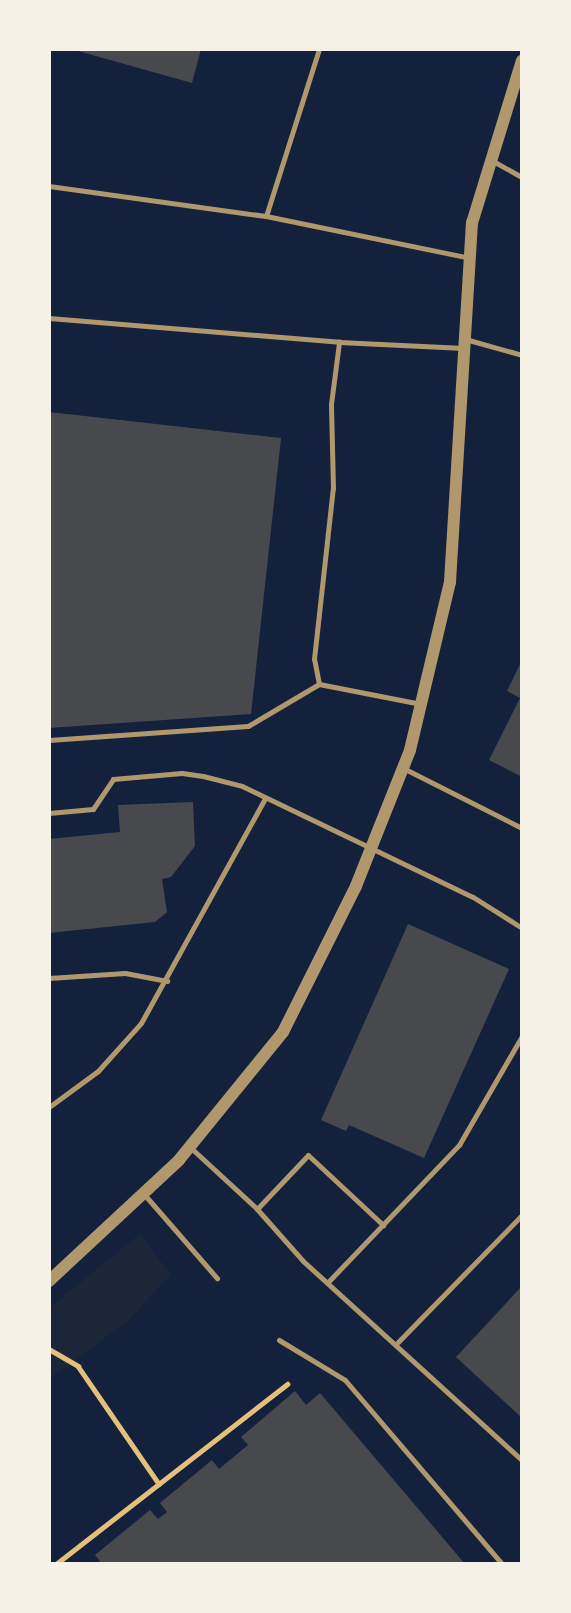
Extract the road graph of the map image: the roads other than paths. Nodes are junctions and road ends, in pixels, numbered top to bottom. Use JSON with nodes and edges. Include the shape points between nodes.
{"nodes":[{"id":1,"x":319,"y":49,"type":"edge"},
{"id":2,"x":522,"y":60,"type":"edge"},
{"id":3,"x":491,"y":160,"type":"junction"},
{"id":4,"x":522,"y":177,"type":"edge"},
{"id":5,"x":49,"y":186,"type":"edge"},
{"id":6,"x":266,"y":216,"type":"junction"},
{"id":7,"x":470,"y":258,"type":"junction"},
{"id":8,"x":49,"y":318,"type":"edge"},
{"id":9,"x":339,"y":342,"type":"junction"},
{"id":10,"x":465,"y":343,"type":"junction"},
{"id":11,"x":522,"y":355,"type":"edge"},
{"id":12,"x":319,"y":684,"type":"junction"},
{"id":13,"x":421,"y":704,"type":"junction"},
{"id":14,"x":49,"y":740,"type":"edge"},
{"id":15,"x":403,"y":768,"type":"junction"},
{"id":16,"x":265,"y":798,"type":"junction"},
{"id":17,"x":49,"y":813,"type":"edge"},
{"id":18,"x":522,"y":828,"type":"edge"},
{"id":19,"x":371,"y":850,"type":"junction"},
{"id":20,"x":522,"y":928,"type":"edge"},
{"id":21,"x":49,"y":978,"type":"edge"},
{"id":22,"x":167,"y":981,"type":"junction"},
{"id":23,"x":522,"y":1036,"type":"edge"},
{"id":24,"x":49,"y":1107,"type":"edge"},
{"id":25,"x":190,"y":1147,"type":"junction"},
{"id":26,"x":143,"y":1193,"type":"junction"},
{"id":27,"x":257,"y":1209,"type":"junction"},
{"id":28,"x":522,"y":1215,"type":"edge"},
{"id":29,"x":383,"y":1225,"type":"junction"},
{"id":30,"x":217,"y":1278,"type":"dead end"},
{"id":31,"x":49,"y":1282,"type":"edge"},
{"id":32,"x":328,"y":1282,"type":"junction"},
{"id":33,"x":279,"y":1340,"type":"dead end"},
{"id":34,"x":398,"y":1342,"type":"junction"},
{"id":35,"x":522,"y":1460,"type":"edge"},
{"id":36,"x":502,"y":1564,"type":"edge"}],
"edges":[{"from":1,"to":6,"type":"lane"},
{"from":2,"to":3,"type":"street"},
{"from":3,"to":4,"type":"lane"},
{"from":3,"to":7,"type":"street","via":[[472,223]]},
{"from":5,"to":6,"type":"lane"},
{"from":6,"to":7,"type":"lane"},
{"from":7,"to":10,"type":"street"},
{"from":8,"to":9,"type":"lane"},
{"from":9,"to":10,"type":"lane"},
{"from":9,"to":12,"type":"lane","via":[[331,404],[333,488],[314,659]]},
{"from":10,"to":11,"type":"lane"},
{"from":10,"to":13,"type":"street","via":[[450,582]]},
{"from":12,"to":13,"type":"lane"},
{"from":12,"to":14,"type":"lane","via":[[248,726]]},
{"from":13,"to":15,"type":"street"},
{"from":15,"to":18,"type":"lane"},
{"from":15,"to":19,"type":"street"},
{"from":16,"to":17,"type":"lane","via":[[242,786],[182,773],[113,779],[93,809]]},
{"from":16,"to":19,"type":"lane"},
{"from":16,"to":22,"type":"lane"},
{"from":19,"to":20,"type":"lane","via":[[473,897]]},
{"from":19,"to":25,"type":"street","via":[[283,1032]]},
{"from":21,"to":22,"type":"lane","via":[[125,973]]},
{"from":22,"to":24,"type":"lane","via":[[141,1023],[98,1071]]},
{"from":23,"to":29,"type":"lane","via":[[459,1145]]},
{"from":25,"to":26,"type":"street"},
{"from":25,"to":27,"type":"lane"},
{"from":26,"to":30,"type":"lane"},
{"from":26,"to":31,"type":"street"},
{"from":27,"to":29,"type":"lane","via":[[308,1155]]},
{"from":27,"to":32,"type":"lane"},
{"from":28,"to":34,"type":"lane"},
{"from":29,"to":32,"type":"lane"},
{"from":32,"to":34,"type":"lane"},
{"from":33,"to":36,"type":"lane","via":[[345,1380]]},
{"from":34,"to":35,"type":"lane"}]}
